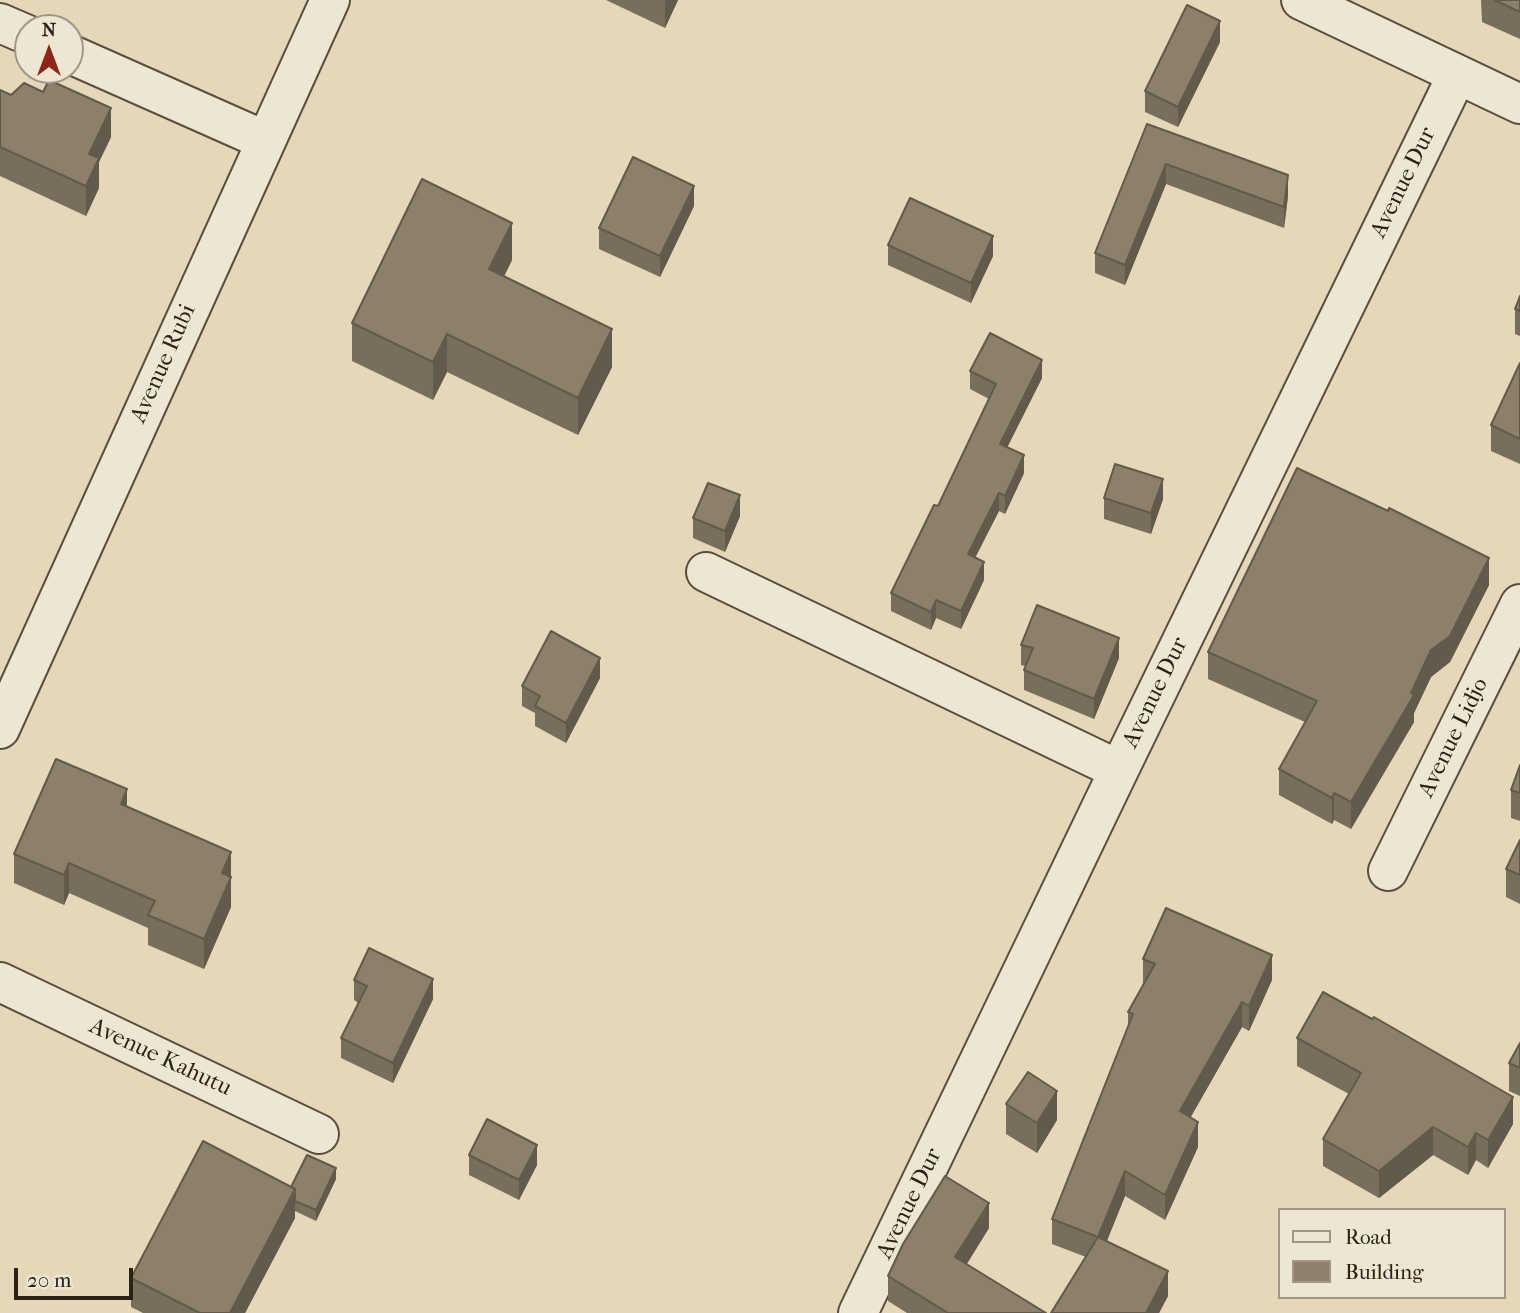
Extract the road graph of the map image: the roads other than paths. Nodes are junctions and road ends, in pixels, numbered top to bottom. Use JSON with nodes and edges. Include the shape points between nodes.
{"nodes":[{"id":1,"x":330,"y":0,"type":"edge"},
{"id":2,"x":1301,"y":0,"type":"edge"},
{"id":3,"x":84,"y":60,"type":"edge"},
{"id":4,"x":1457,"y":75,"type":"junction"},
{"id":5,"x":1520,"y":104,"type":"edge"},
{"id":6,"x":264,"y":140,"type":"junction"},
{"id":7,"x":706,"y":572,"type":"dead end"},
{"id":8,"x":1520,"y":604,"type":"edge"},
{"id":9,"x":0,"y":729,"type":"edge"},
{"id":10,"x":1119,"y":770,"type":"junction"},
{"id":11,"x":1388,"y":871,"type":"dead end"},
{"id":12,"x":0,"y":982,"type":"edge"},
{"id":13,"x":319,"y":1133,"type":"dead end"},
{"id":14,"x":858,"y":1313,"type":"edge"}],
"edges":[{"from":1,"to":6,"type":"street","name":"Avenue Rubi"},
{"from":2,"to":4,"type":"street"},
{"from":3,"to":6,"type":"street"},
{"from":4,"to":5,"type":"street"},
{"from":4,"to":10,"type":"street","name":"Avenue Dur"},
{"from":6,"to":9,"type":"street","name":"Avenue Rubi"},
{"from":7,"to":10,"type":"street"},
{"from":8,"to":11,"type":"street","name":"Avenue Lidjo"},
{"from":10,"to":14,"type":"street","name":"Avenue Dur"},
{"from":12,"to":13,"type":"street","name":"Avenue Kahutu"}]}
